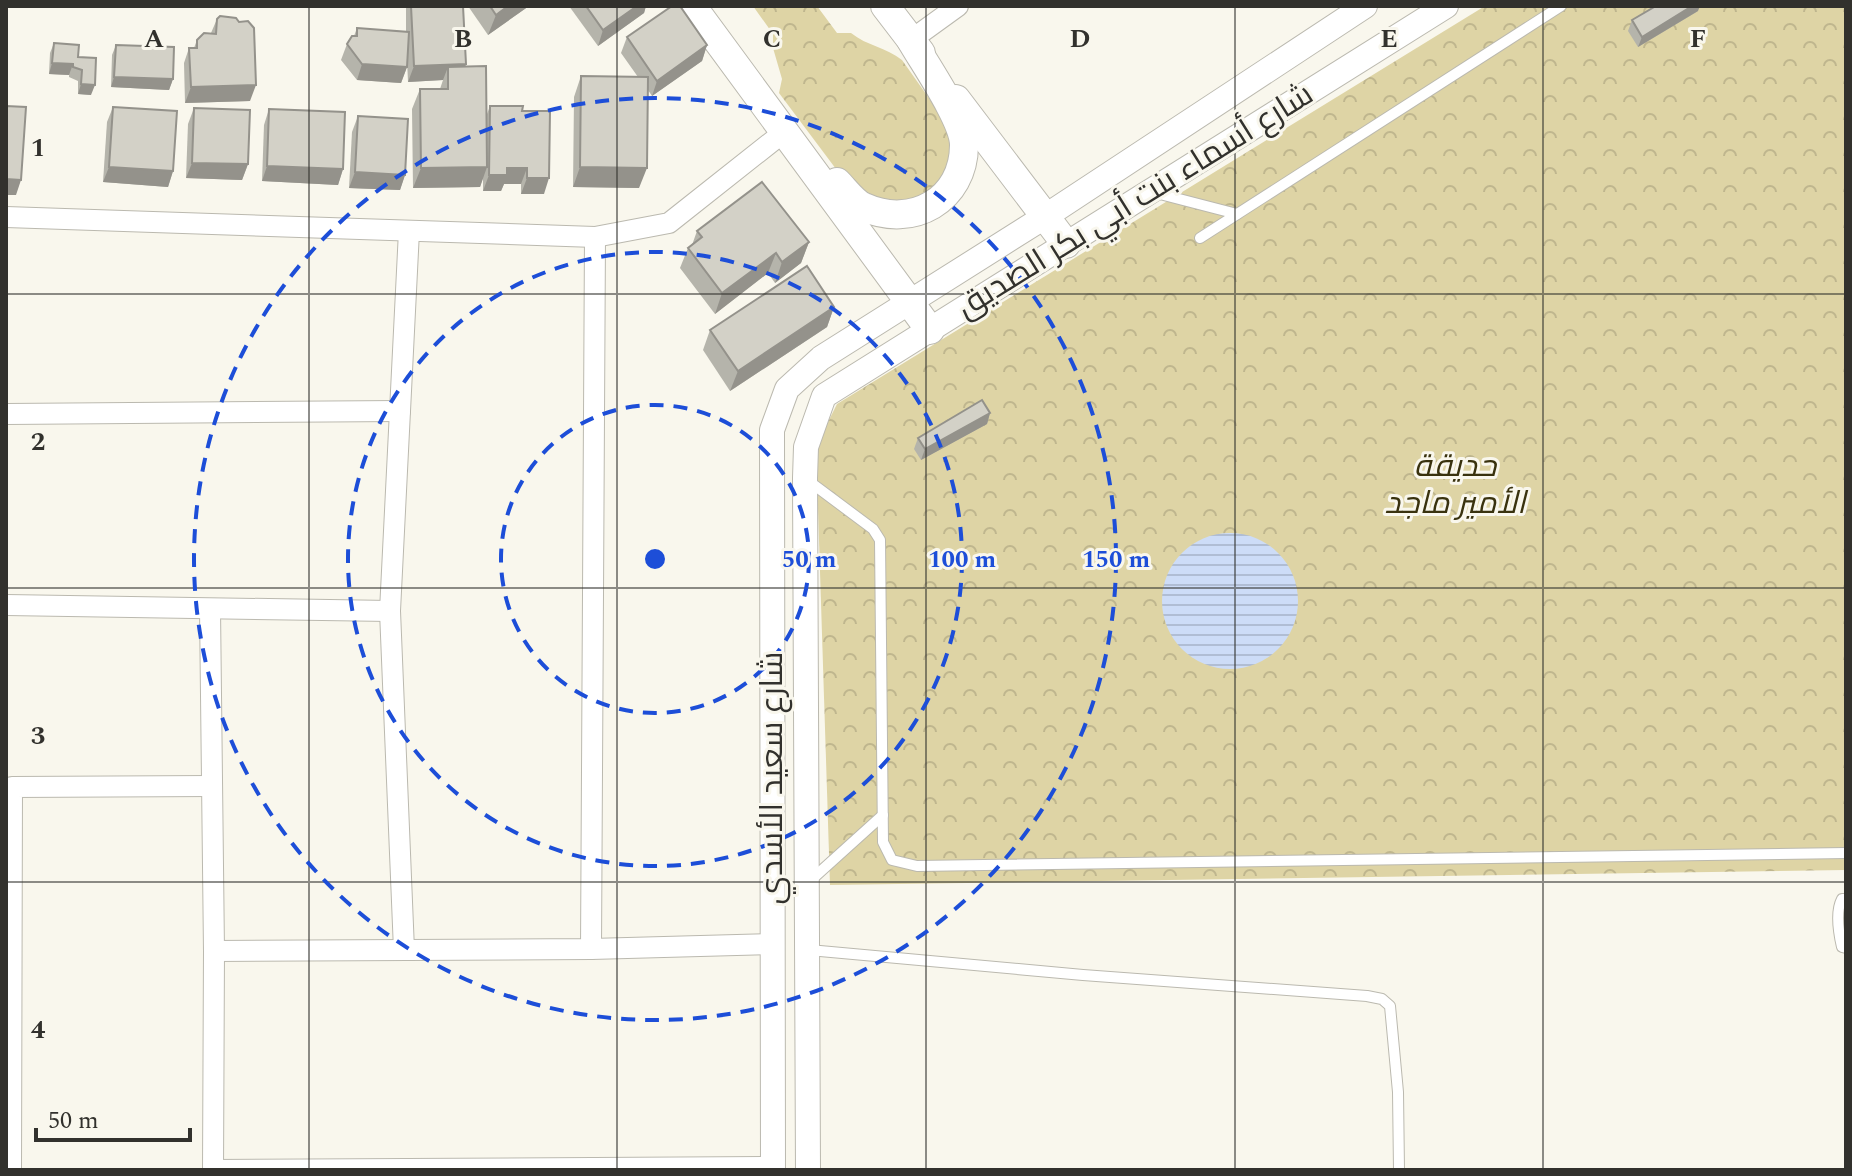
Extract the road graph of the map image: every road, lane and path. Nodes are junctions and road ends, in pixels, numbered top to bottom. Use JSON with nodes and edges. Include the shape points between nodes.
{"nodes":[{"id":1,"x":692,"y":6,"type":"edge"},
{"id":2,"x":885,"y":6,"type":"edge"},
{"id":3,"x":958,"y":6,"type":"edge"},
{"id":4,"x":1365,"y":6,"type":"edge"},
{"id":5,"x":1446,"y":6,"type":"edge"},
{"id":6,"x":1561,"y":6,"type":"edge"},
{"id":7,"x":911,"y":40,"type":"junction"},
{"id":8,"x":784,"y":132,"type":"junction"},
{"id":9,"x":1150,"y":192,"type":"junction"},
{"id":10,"x":1237,"y":214,"type":"junction"},
{"id":11,"x":1046,"y":216,"type":"junction"},
{"id":12,"x":6,"y":217,"type":"edge"},
{"id":13,"x":409,"y":231,"type":"junction"},
{"id":14,"x":595,"y":237,"type":"junction"},
{"id":15,"x":1200,"y":238,"type":"dead end"},
{"id":16,"x":1066,"y":244,"type":"junction"},
{"id":17,"x":910,"y":300,"type":"junction"},
{"id":18,"x":930,"y":330,"type":"junction"},
{"id":19,"x":787,"y":389,"type":"joint"},
{"id":20,"x":824,"y":396,"type":"joint"},
{"id":21,"x":400,"y":411,"type":"junction"},
{"id":22,"x":6,"y":414,"type":"edge"},
{"id":23,"x":805,"y":478,"type":"junction"},
{"id":24,"x":6,"y":605,"type":"edge"},
{"id":25,"x":210,"y":609,"type":"junction"},
{"id":26,"x":390,"y":611,"type":"junction"},
{"id":27,"x":212,"y":786,"type":"junction"},
{"id":28,"x":883,"y":815,"type":"junction"},
{"id":29,"x":1846,"y":853,"type":"edge"},
{"id":30,"x":807,"y":884,"type":"junction"},
{"id":31,"x":1846,"y":899,"type":"edge"},
{"id":32,"x":9,"y":939,"type":"edge"},
{"id":33,"x":772,"y":944,"type":"junction"},
{"id":34,"x":1846,"y":948,"type":"edge"},
{"id":35,"x":591,"y":949,"type":"junction"},
{"id":36,"x":404,"y":950,"type":"junction"},
{"id":37,"x":807,"y":950,"type":"junction"},
{"id":38,"x":214,"y":951,"type":"junction"},
{"id":39,"x":773,"y":1168,"type":"edge"},
{"id":40,"x":595,"y":1169,"type":"edge"},
{"id":41,"x":11,"y":1170,"type":"edge"},
{"id":42,"x":213,"y":1170,"type":"edge"},
{"id":43,"x":404,"y":1170,"type":"edge"},
{"id":44,"x":808,"y":1170,"type":"edge"},
{"id":45,"x":1399,"y":1170,"type":"edge"}],
"edges":[{"from":1,"to":8,"type":"main road"},
{"from":2,"to":7,"type":"main road"},
{"from":3,"to":7,"type":"street"},
{"from":4,"to":11,"type":"street","name":"شارع أسماء بنت أبي بكر الصديق"},
{"from":5,"to":9,"type":"street","name":"شارع أسماء بنت أبي بكر الصديق"},
{"from":6,"to":10,"type":"lane"},
{"from":7,"to":8,"type":"main road","via":[[954,114],[964,144],[957,175],[944,198],[922,211],[889,215],[861,206]]},
{"from":7,"to":11,"type":"main road"},
{"from":8,"to":14,"type":"street","via":[[669,223]]},
{"from":8,"to":17,"type":"main road"},
{"from":9,"to":10,"type":"lane"},
{"from":9,"to":16,"type":"street","name":"شارع أسماء بنت أبي بكر الصديق"},
{"from":10,"to":15,"type":"lane"},
{"from":11,"to":16,"type":"main road"},
{"from":11,"to":17,"type":"street","name":"شارع أسماء بنت أبي بكر الصديق"},
{"from":12,"to":13,"type":"street"},
{"from":13,"to":14,"type":"street"},
{"from":13,"to":21,"type":"street"},
{"from":14,"to":35,"type":"street"},
{"from":16,"to":18,"type":"street","name":"شارع أسماء بنت أبي بكر الصديق"},
{"from":17,"to":18,"type":"main road"},
{"from":17,"to":19,"type":"street","name":"شارع أسماء بنت أبي بكر الصديق","via":[[821,358]]},
{"from":18,"to":20,"type":"street","name":"شارع أسماء بنت أبي بكر الصديق"},
{"from":19,"to":33,"type":"street","name":"شارع سعيد الأسدي","via":[[772,430]]},
{"from":20,"to":23,"type":"street","name":"شارع سعيد الأسدي","via":[[806,447]]},
{"from":21,"to":22,"type":"street"},
{"from":21,"to":26,"type":"street"},
{"from":23,"to":28,"type":"lane","via":[[873,529],[880,540]]},
{"from":23,"to":30,"type":"street","name":"شارع سعيد الأسدي"},
{"from":24,"to":25,"type":"street"},
{"from":25,"to":26,"type":"street"},
{"from":25,"to":27,"type":"street"},
{"from":26,"to":36,"type":"street"},
{"from":27,"to":32,"type":"street","via":[[12,787]]},
{"from":27,"to":38,"type":"street"},
{"from":28,"to":29,"type":"lane","via":[[883,842],[892,860],[917,866]]},
{"from":28,"to":30,"type":"lane"},
{"from":30,"to":37,"type":"street","name":"شارع سعيد الأسدي"},
{"from":31,"to":34,"type":"lane","via":[[1839,906],[1840,937]]},
{"from":32,"to":41,"type":"street"},
{"from":33,"to":35,"type":"street"},
{"from":33,"to":39,"type":"street","name":"شارع سعيد الأسدي"},
{"from":35,"to":36,"type":"street"},
{"from":36,"to":38,"type":"street"},
{"from":37,"to":44,"type":"street","name":"شارع سعيد الأسدي"},
{"from":37,"to":45,"type":"lane","via":[[1382,999],[1391,1016]]},
{"from":38,"to":42,"type":"street"},
{"from":39,"to":40,"type":"street"},
{"from":40,"to":43,"type":"street"},
{"from":42,"to":43,"type":"street"}]}
